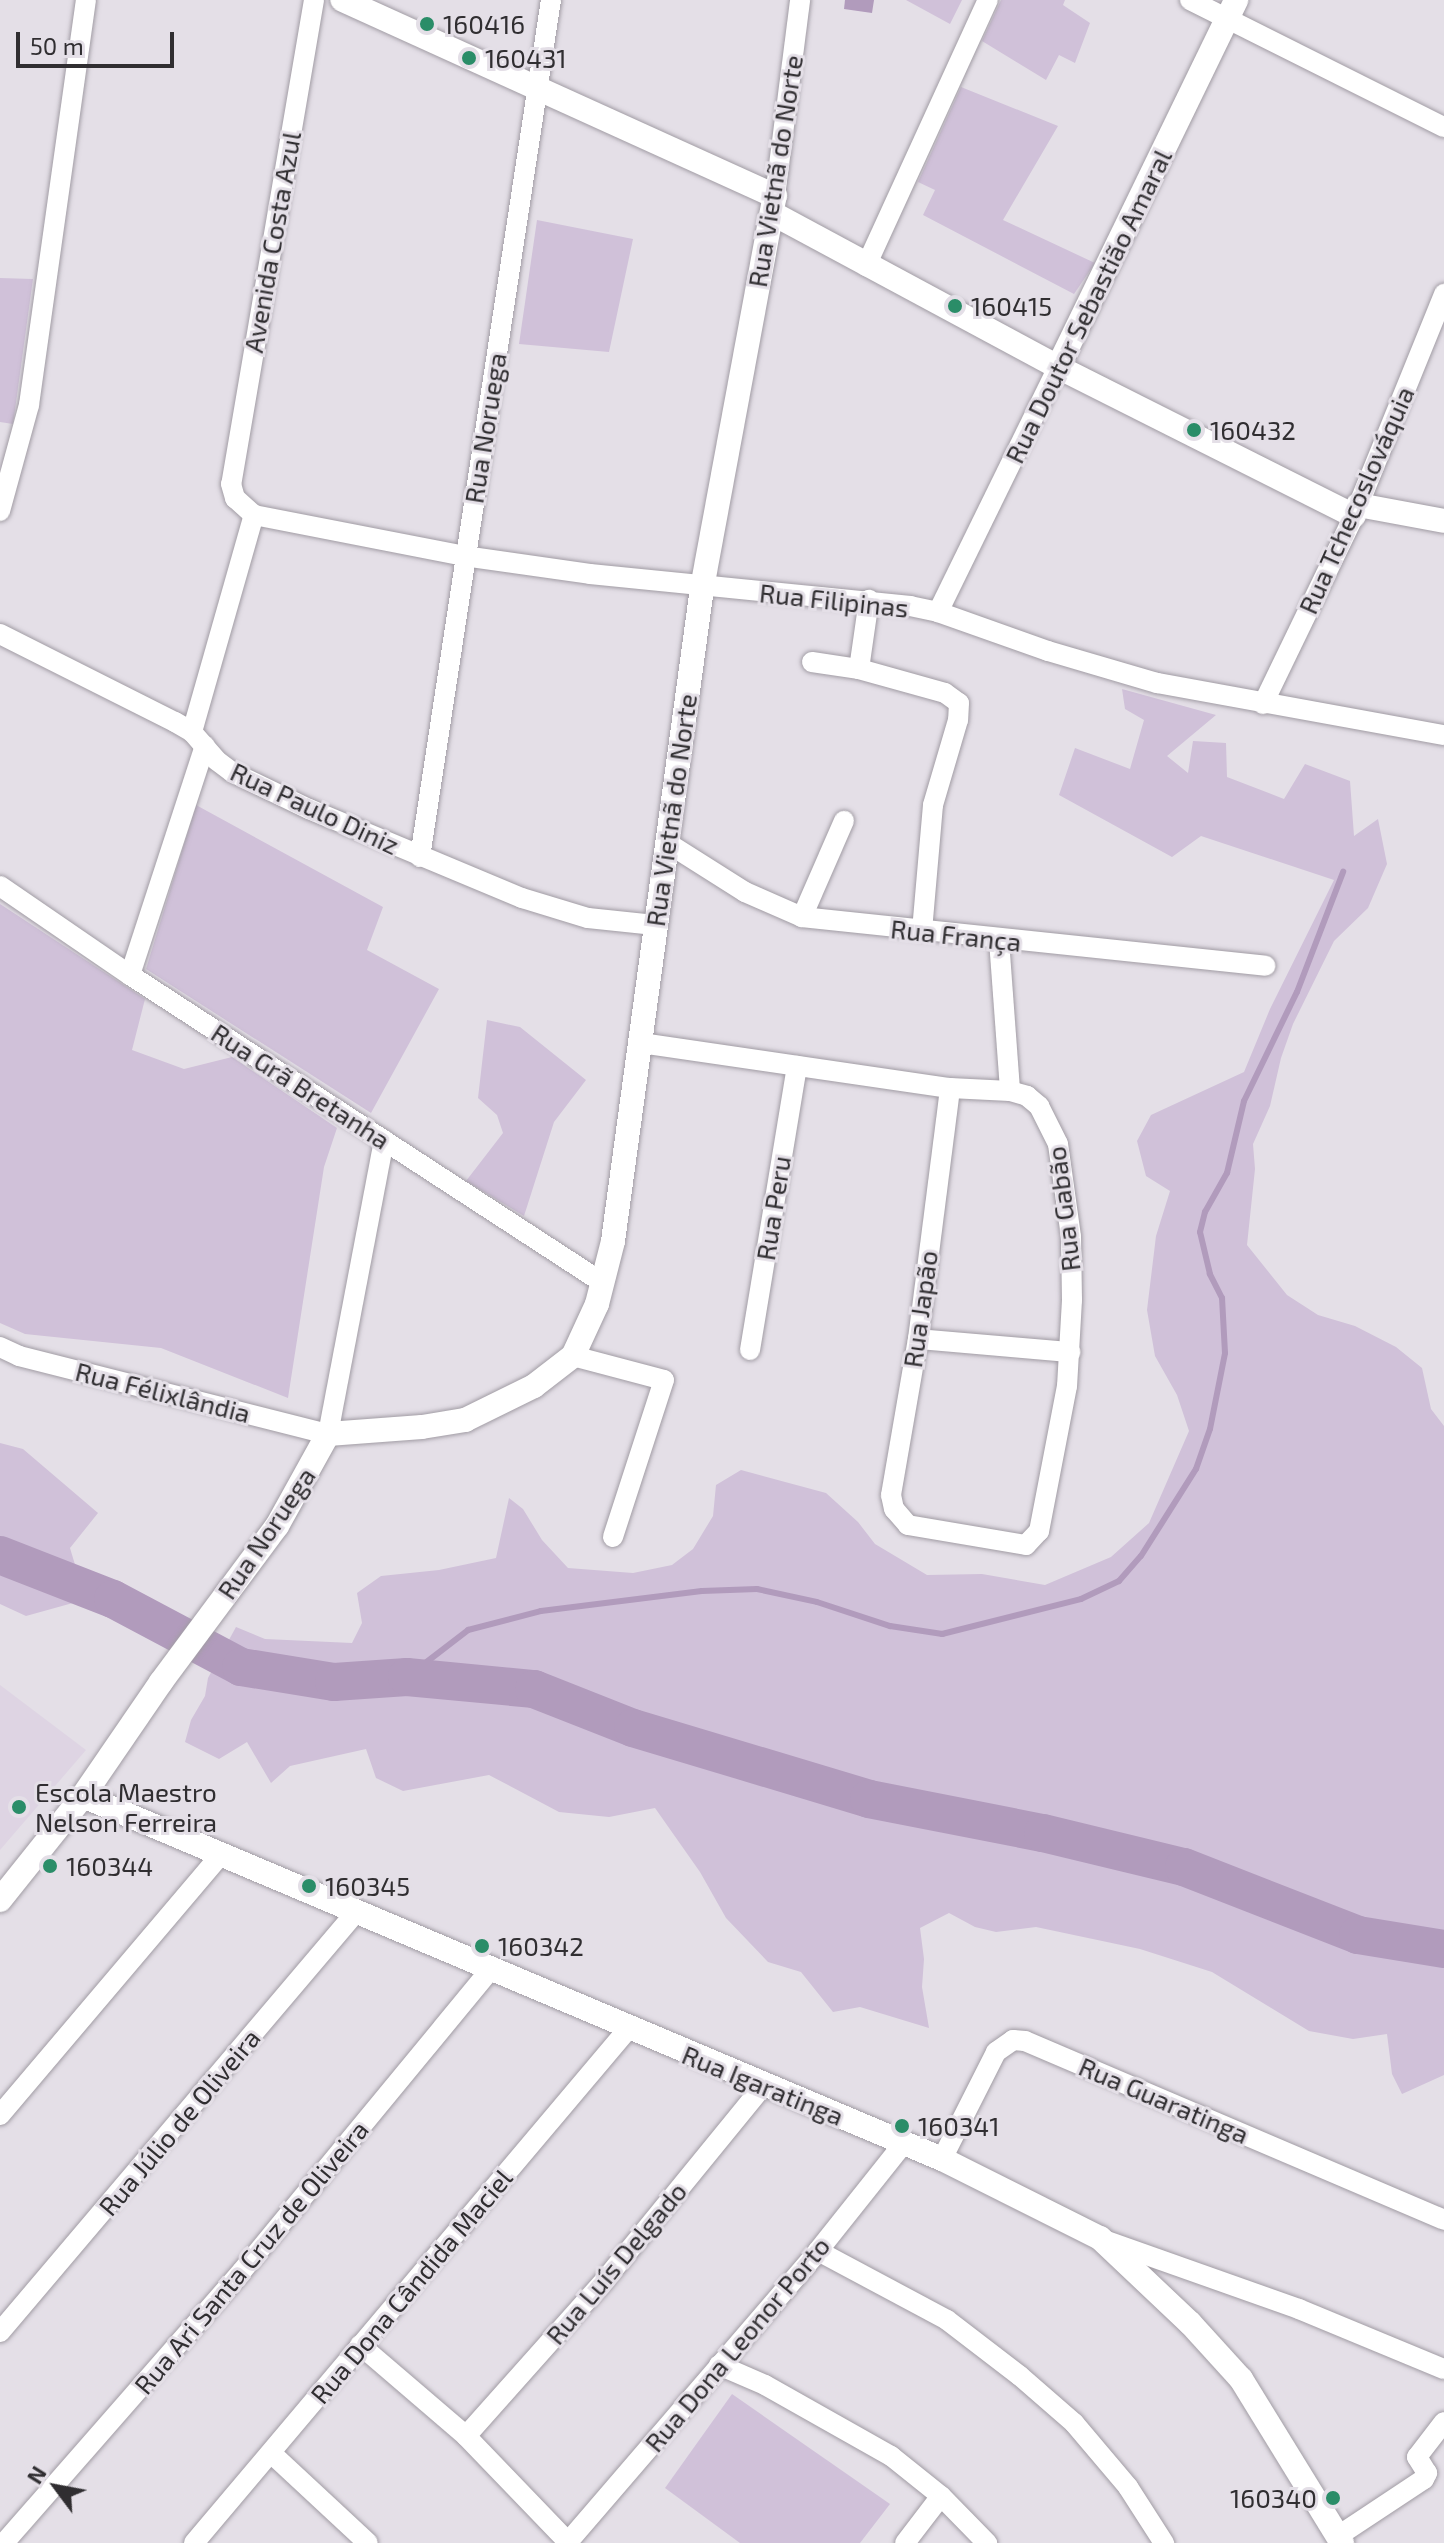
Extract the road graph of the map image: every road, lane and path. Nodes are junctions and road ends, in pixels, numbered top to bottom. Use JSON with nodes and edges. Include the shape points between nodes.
{"nodes":[{"id":1,"x":86,"y":0,"type":"edge"},
{"id":2,"x":314,"y":0,"type":"edge"},
{"id":3,"x":342,"y":0,"type":"edge"},
{"id":4,"x":551,"y":0,"type":"edge"},
{"id":5,"x":800,"y":0,"type":"edge"},
{"id":6,"x":988,"y":0,"type":"edge"},
{"id":7,"x":1190,"y":0,"type":"edge"},
{"id":8,"x":1232,"y":9,"type":"edge"},
{"id":9,"x":538,"y":88,"type":"junction"},
{"id":10,"x":1444,"y":127,"type":"edge"},
{"id":11,"x":773,"y":204,"type":"junction"},
{"id":12,"x":866,"y":266,"type":"junction"},
{"id":13,"x":1444,"y":294,"type":"edge"},
{"id":14,"x":1058,"y":367,"type":"junction"},
{"id":15,"x":1356,"y":510,"type":"junction"},
{"id":16,"x":0,"y":511,"type":"edge"},
{"id":17,"x":254,"y":515,"type":"junction"},
{"id":18,"x":1444,"y":521,"type":"edge"},
{"id":19,"x":464,"y":556,"type":"junction"},
{"id":20,"x":702,"y":588,"type":"junction"},
{"id":21,"x":869,"y":600,"type":"junction"},
{"id":22,"x":938,"y":612,"type":"junction"},
{"id":23,"x":0,"y":634,"type":"edge"},
{"id":24,"x":812,"y":662,"type":"dead end"},
{"id":25,"x":859,"y":669,"type":"junction"},
{"id":26,"x":1263,"y":704,"type":"junction"},
{"id":27,"x":1444,"y":735,"type":"edge"},
{"id":28,"x":198,"y":739,"type":"junction"},
{"id":29,"x":844,"y":821,"type":"dead end"},
{"id":30,"x":666,"y":842,"type":"junction"},
{"id":31,"x":420,"y":857,"type":"junction"},
{"id":32,"x":0,"y":886,"type":"edge"},
{"id":33,"x":802,"y":917,"type":"junction"},
{"id":34,"x":655,"y":925,"type":"junction"},
{"id":35,"x":922,"y":931,"type":"junction"},
{"id":36,"x":999,"y":940,"type":"junction"},
{"id":37,"x":1265,"y":966,"type":"dead end"},
{"id":38,"x":130,"y":975,"type":"junction"},
{"id":39,"x":641,"y":1043,"type":"junction"},
{"id":40,"x":797,"y":1066,"type":"junction"},
{"id":41,"x":950,"y":1088,"type":"junction"},
{"id":42,"x":1010,"y":1091,"type":"junction"},
{"id":43,"x":384,"y":1140,"type":"junction"},
{"id":44,"x":603,"y":1283,"type":"junction"},
{"id":45,"x":918,"y":1339,"type":"junction"},
{"id":46,"x":0,"y":1347,"type":"edge"},
{"id":47,"x":750,"y":1350,"type":"dead end"},
{"id":48,"x":1070,"y":1352,"type":"junction"},
{"id":49,"x":573,"y":1356,"type":"junction"},
{"id":50,"x":328,"y":1434,"type":"junction"},
{"id":51,"x":908,"y":1525,"type":"joint"},
{"id":52,"x":613,"y":1537,"type":"dead end"},
{"id":53,"x":83,"y":1796,"type":"junction"},
{"id":54,"x":222,"y":1853,"type":"junction"},
{"id":55,"x":0,"y":1900,"type":"edge"},
{"id":56,"x":356,"y":1912,"type":"junction"},
{"id":57,"x":493,"y":1967,"type":"junction"},
{"id":58,"x":628,"y":2029,"type":"junction"},
{"id":59,"x":763,"y":2086,"type":"junction"},
{"id":60,"x":0,"y":2115,"type":"edge"},
{"id":61,"x":903,"y":2144,"type":"junction"},
{"id":62,"x":942,"y":2159,"type":"junction"},
{"id":63,"x":1444,"y":2220,"type":"edge"},
{"id":64,"x":1100,"y":2238,"type":"junction"},
{"id":65,"x":818,"y":2251,"type":"junction"},
{"id":66,"x":0,"y":2332,"type":"edge"},
{"id":67,"x":360,"y":2345,"type":"junction"},
{"id":68,"x":719,"y":2365,"type":"junction"},
{"id":69,"x":1444,"y":2369,"type":"edge"},
{"id":70,"x":1444,"y":2422,"type":"edge"},
{"id":71,"x":466,"y":2436,"type":"junction"},
{"id":72,"x":271,"y":2453,"type":"junction"},
{"id":73,"x":941,"y":2496,"type":"junction"},
{"id":74,"x":1340,"y":2539,"type":"edge"},
{"id":75,"x":4,"y":2543,"type":"edge"},
{"id":76,"x":194,"y":2543,"type":"edge"},
{"id":77,"x":368,"y":2543,"type":"edge"},
{"id":78,"x":569,"y":2543,"type":"edge"},
{"id":79,"x":905,"y":2543,"type":"edge"},
{"id":80,"x":987,"y":2543,"type":"edge"},
{"id":81,"x":1164,"y":2543,"type":"edge"}],
"edges":[{"from":1,"to":16,"type":"street","via":[[29,405]]},
{"from":2,"to":17,"type":"street","name":"Avenida Costa Azul","via":[[231,484],[235,498]]},
{"from":3,"to":9,"type":"street"},
{"from":4,"to":9,"type":"street","name":"Rua Noruega"},
{"from":5,"to":11,"type":"street","name":"Rua Vietnã do Norte"},
{"from":6,"to":12,"type":"street"},
{"from":7,"to":8,"type":"street"},
{"from":8,"to":10,"type":"street"},
{"from":8,"to":14,"type":"street","name":"Rua Doutor Sebastião Amaral"},
{"from":9,"to":11,"type":"street"},
{"from":9,"to":19,"type":"street","name":"Rua Noruega"},
{"from":11,"to":12,"type":"street"},
{"from":11,"to":20,"type":"street","name":"Rua Vietnã do Norte"},
{"from":12,"to":14,"type":"street"},
{"from":13,"to":15,"type":"street","name":"Rua Tchecoslováquia"},
{"from":14,"to":15,"type":"street"},
{"from":14,"to":22,"type":"street","name":"Rua Doutor Sebastião Amaral"},
{"from":15,"to":18,"type":"street"},
{"from":15,"to":26,"type":"street","name":"Rua Tchecoslováquia"},
{"from":17,"to":19,"type":"street","name":"Rua Filipinas"},
{"from":17,"to":28,"type":"street"},
{"from":19,"to":20,"type":"street","name":"Rua Filipinas"},
{"from":19,"to":31,"type":"street","name":"Rua Noruega"},
{"from":20,"to":21,"type":"street","name":"Rua Filipinas"},
{"from":20,"to":30,"type":"street","name":"Rua Vietnã do Norte"},
{"from":21,"to":22,"type":"street","name":"Rua Filipinas"},
{"from":21,"to":25,"type":"street"},
{"from":22,"to":26,"type":"street","name":"Rua Filipinas","via":[[1157,683]]},
{"from":23,"to":28,"type":"street","name":"Rua Paulo Diniz"},
{"from":24,"to":25,"type":"street"},
{"from":25,"to":35,"type":"street","via":[[945,693],[959,703],[933,805]]},
{"from":26,"to":27,"type":"street","name":"Rua Filipinas"},
{"from":28,"to":31,"type":"street","name":"Rua Paulo Diniz","via":[[216,760],[258,785]]},
{"from":28,"to":38,"type":"street"},
{"from":29,"to":33,"type":"street"},
{"from":30,"to":33,"type":"street","name":"Rua França","via":[[745,892]]},
{"from":30,"to":34,"type":"street","name":"Rua Vietnã do Norte"},
{"from":31,"to":34,"type":"street","name":"Rua Paulo Diniz","via":[[588,918]]},
{"from":32,"to":38,"type":"street","name":"Rua Grã Bretanha"},
{"from":33,"to":35,"type":"street","name":"Rua França"},
{"from":34,"to":39,"type":"street","name":"Rua Vietnã do Norte"},
{"from":35,"to":36,"type":"street","name":"Rua França"},
{"from":36,"to":37,"type":"street","name":"Rua França"},
{"from":36,"to":42,"type":"street"},
{"from":38,"to":43,"type":"street","name":"Rua Grã Bretanha"},
{"from":39,"to":40,"type":"street"},
{"from":39,"to":44,"type":"street","name":"Rua Vietnã do Norte"},
{"from":40,"to":41,"type":"street"},
{"from":40,"to":47,"type":"street","name":"Rua Peru"},
{"from":41,"to":42,"type":"street"},
{"from":41,"to":45,"type":"street","name":"Rua Japão"},
{"from":42,"to":48,"type":"street","name":"Rua Gabão","via":[[1039,1106],[1058,1144],[1071,1237]]},
{"from":43,"to":44,"type":"street","name":"Rua Grã Bretanha"},
{"from":43,"to":50,"type":"street","name":"Rua Noruega"},
{"from":44,"to":49,"type":"street","name":"Rua Vietnã do Norte"},
{"from":45,"to":48,"type":"street"},
{"from":45,"to":51,"type":"street","name":"Rua Japão","via":[[891,1495],[894,1509]]},
{"from":46,"to":50,"type":"street","name":"Rua Félixlândia"},
{"from":48,"to":51,"type":"street","name":"Rua Gabão","via":[[1042,1516],[1033,1541],[1013,1546]]},
{"from":49,"to":50,"type":"street","via":[[534,1386],[465,1420]]},
{"from":49,"to":52,"type":"street","via":[[664,1380]]},
{"from":50,"to":53,"type":"street","name":"Rua Noruega","via":[[277,1526]]},
{"from":53,"to":54,"type":"street","name":"Rua Igaratinga"},
{"from":53,"to":55,"type":"street","name":"Rua Noruega"},
{"from":54,"to":56,"type":"street","name":"Rua Igaratinga"},
{"from":54,"to":60,"type":"street"},
{"from":56,"to":57,"type":"street","name":"Rua Igaratinga"},
{"from":56,"to":66,"type":"street","name":"Rua Júlio de Oliveira"},
{"from":57,"to":58,"type":"street","name":"Rua Igaratinga"},
{"from":57,"to":75,"type":"street","name":"Rua Ari Santa Cruz de Oliveira","via":[[242,2271]]},
{"from":58,"to":59,"type":"street","name":"Rua Igaratinga"},
{"from":58,"to":67,"type":"street","name":"Rua Dona Cândida Maciel"},
{"from":59,"to":61,"type":"street","name":"Rua Igaratinga"},
{"from":59,"to":71,"type":"street","name":"Rua Luís Delgado","via":[[604,2281]]},
{"from":61,"to":62,"type":"street","name":"Rua Igaratinga"},
{"from":61,"to":65,"type":"street","name":"Rua Dona Leonor Porto"},
{"from":62,"to":63,"type":"street","name":"Rua Guaratinga","via":[[996,2052],[1013,2040],[1025,2041]]},
{"from":62,"to":64,"type":"street","name":"Rua Igaratinga"},
{"from":64,"to":69,"type":"street","name":"Rua Igaratinga","via":[[1299,2309]]},
{"from":64,"to":74,"type":"street","via":[[1241,2379]]},
{"from":65,"to":68,"type":"street","name":"Rua Dona Leonor Porto"},
{"from":65,"to":81,"type":"street","via":[[947,2320],[1020,2376],[1074,2423],[1128,2487]]},
{"from":67,"to":71,"type":"street"},
{"from":67,"to":72,"type":"street","name":"Rua Dona Cândida Maciel"},
{"from":68,"to":73,"type":"street","via":[[836,2423],[891,2456]]},
{"from":68,"to":78,"type":"street","name":"Rua Dona Leonor Porto"},
{"from":70,"to":74,"type":"street","via":[[1417,2457],[1427,2473],[1424,2479]]},
{"from":71,"to":78,"type":"street"},
{"from":72,"to":76,"type":"street","name":"Rua Dona Cândida Maciel"},
{"from":72,"to":77,"type":"street"},
{"from":73,"to":79,"type":"street"},
{"from":73,"to":80,"type":"street"}]}
